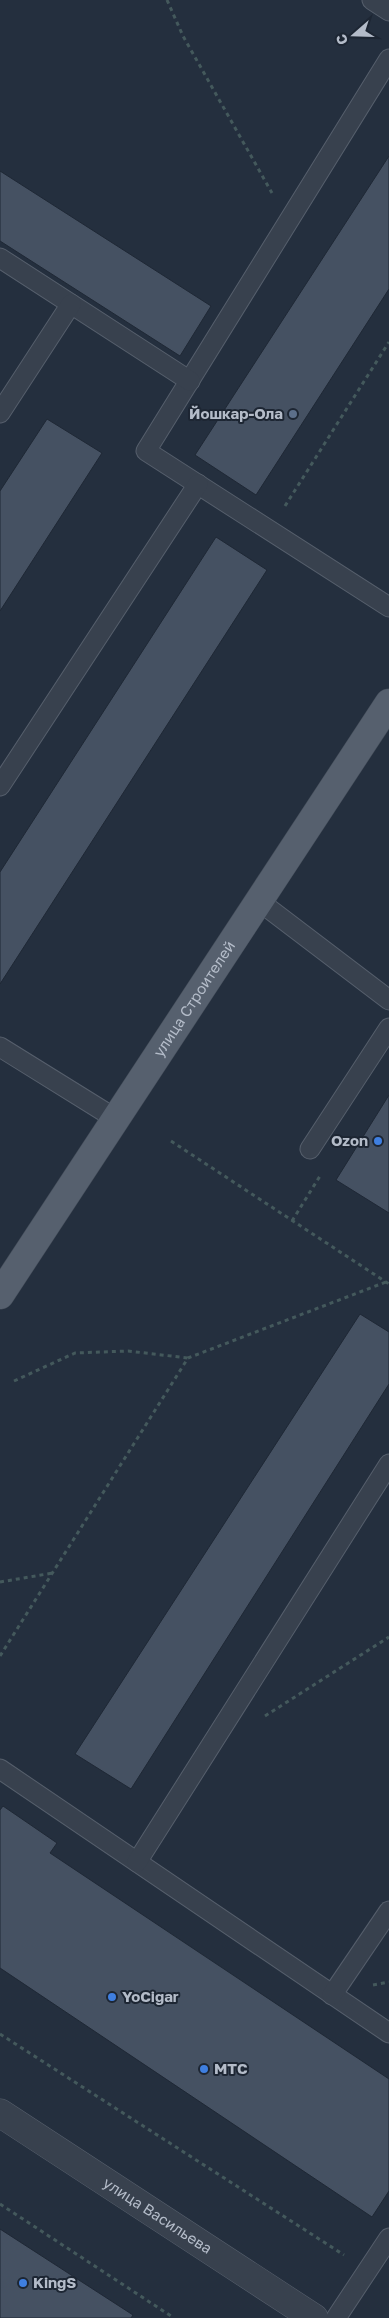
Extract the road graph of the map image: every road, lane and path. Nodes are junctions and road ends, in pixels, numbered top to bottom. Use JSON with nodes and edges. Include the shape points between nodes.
{"nodes":[{"id":1,"x":167,"y":0,"type":"edge"},
{"id":2,"x":372,"y":0,"type":"edge"},
{"id":3,"x":389,"y":11,"type":"edge"},
{"id":4,"x":389,"y":59,"type":"edge"},
{"id":5,"x":289,"y":221,"type":"junction"},
{"id":6,"x":0,"y":258,"type":"edge"},
{"id":7,"x":71,"y":304,"type":"junction"},
{"id":8,"x":389,"y":342,"type":"edge"},
{"id":9,"x":190,"y":381,"type":"junction"},
{"id":10,"x":0,"y":413,"type":"edge"},
{"id":11,"x":198,"y":484,"type":"junction"},
{"id":12,"x":269,"y":530,"type":"junction"},
{"id":13,"x":389,"y":607,"type":"edge"},
{"id":14,"x":389,"y":703,"type":"edge"},
{"id":15,"x":0,"y":786,"type":"edge"},
{"id":16,"x":259,"y":901,"type":"junction"},
{"id":17,"x":389,"y":1000,"type":"edge"},
{"id":18,"x":389,"y":1028,"type":"edge"},
{"id":19,"x":0,"y":1047,"type":"edge"},
{"id":20,"x":116,"y":1119,"type":"junction"},
{"id":21,"x":170,"y":1141,"type":"dead end"},
{"id":22,"x":310,"y":1149,"type":"dead end"},
{"id":23,"x":387,"y":1283,"type":"edge"},
{"id":24,"x":0,"y":1295,"type":"edge"},
{"id":25,"x":188,"y":1358,"type":"junction"},
{"id":26,"x":14,"y":1381,"type":"dead end"},
{"id":27,"x":389,"y":1464,"type":"edge"},
{"id":28,"x":53,"y":1573,"type":"junction"},
{"id":29,"x":0,"y":1582,"type":"edge"},
{"id":30,"x":389,"y":1637,"type":"edge"},
{"id":31,"x":0,"y":1656,"type":"edge"},
{"id":32,"x":256,"y":1721,"type":"dead end"},
{"id":33,"x":0,"y":1769,"type":"edge"},
{"id":34,"x":137,"y":1862,"type":"junction"},
{"id":35,"x":389,"y":1911,"type":"edge"},
{"id":36,"x":332,"y":1994,"type":"junction"},
{"id":37,"x":389,"y":2033,"type":"edge"},
{"id":38,"x":0,"y":2034,"type":"edge"},
{"id":39,"x":0,"y":2113,"type":"edge"},
{"id":40,"x":0,"y":2204,"type":"edge"},
{"id":41,"x":389,"y":2238,"type":"edge"},
{"id":42,"x":368,"y":2270,"type":"junction"},
{"id":43,"x":174,"y":2318,"type":"edge"},
{"id":44,"x":314,"y":2318,"type":"edge"},
{"id":45,"x":336,"y":2318,"type":"edge"}],
"edges":[{"from":1,"to":5,"type":"path","via":[[183,36]]},
{"from":2,"to":3,"type":"lane"},
{"from":4,"to":5,"type":"lane"},
{"from":5,"to":9,"type":"lane"},
{"from":6,"to":7,"type":"lane"},
{"from":7,"to":9,"type":"lane"},
{"from":7,"to":10,"type":"lane"},
{"from":8,"to":12,"type":"path"},
{"from":9,"to":11,"type":"lane","via":[[146,451]]},
{"from":11,"to":12,"type":"lane"},
{"from":11,"to":15,"type":"lane"},
{"from":12,"to":13,"type":"lane"},
{"from":14,"to":16,"type":"main road","name":"улица Строителей"},
{"from":16,"to":17,"type":"lane"},
{"from":16,"to":20,"type":"main road","name":"улица Строителей"},
{"from":18,"to":22,"type":"lane"},
{"from":19,"to":20,"type":"lane"},
{"from":20,"to":24,"type":"main road","name":"улица Строителей"},
{"from":21,"to":23,"type":"path"},
{"from":23,"to":25,"type":"path"},
{"from":25,"to":26,"type":"path","via":[[128,1351],[75,1354]]},
{"from":25,"to":28,"type":"path"},
{"from":27,"to":34,"type":"lane"},
{"from":28,"to":29,"type":"path"},
{"from":28,"to":31,"type":"path"},
{"from":30,"to":32,"type":"path"},
{"from":33,"to":34,"type":"lane"},
{"from":34,"to":36,"type":"lane"},
{"from":35,"to":36,"type":"lane"},
{"from":36,"to":37,"type":"lane"},
{"from":38,"to":42,"type":"path"},
{"from":39,"to":44,"type":"street","name":"улица Васильева"},
{"from":40,"to":43,"type":"path"},
{"from":41,"to":42,"type":"lane"},
{"from":42,"to":45,"type":"lane"}]}
